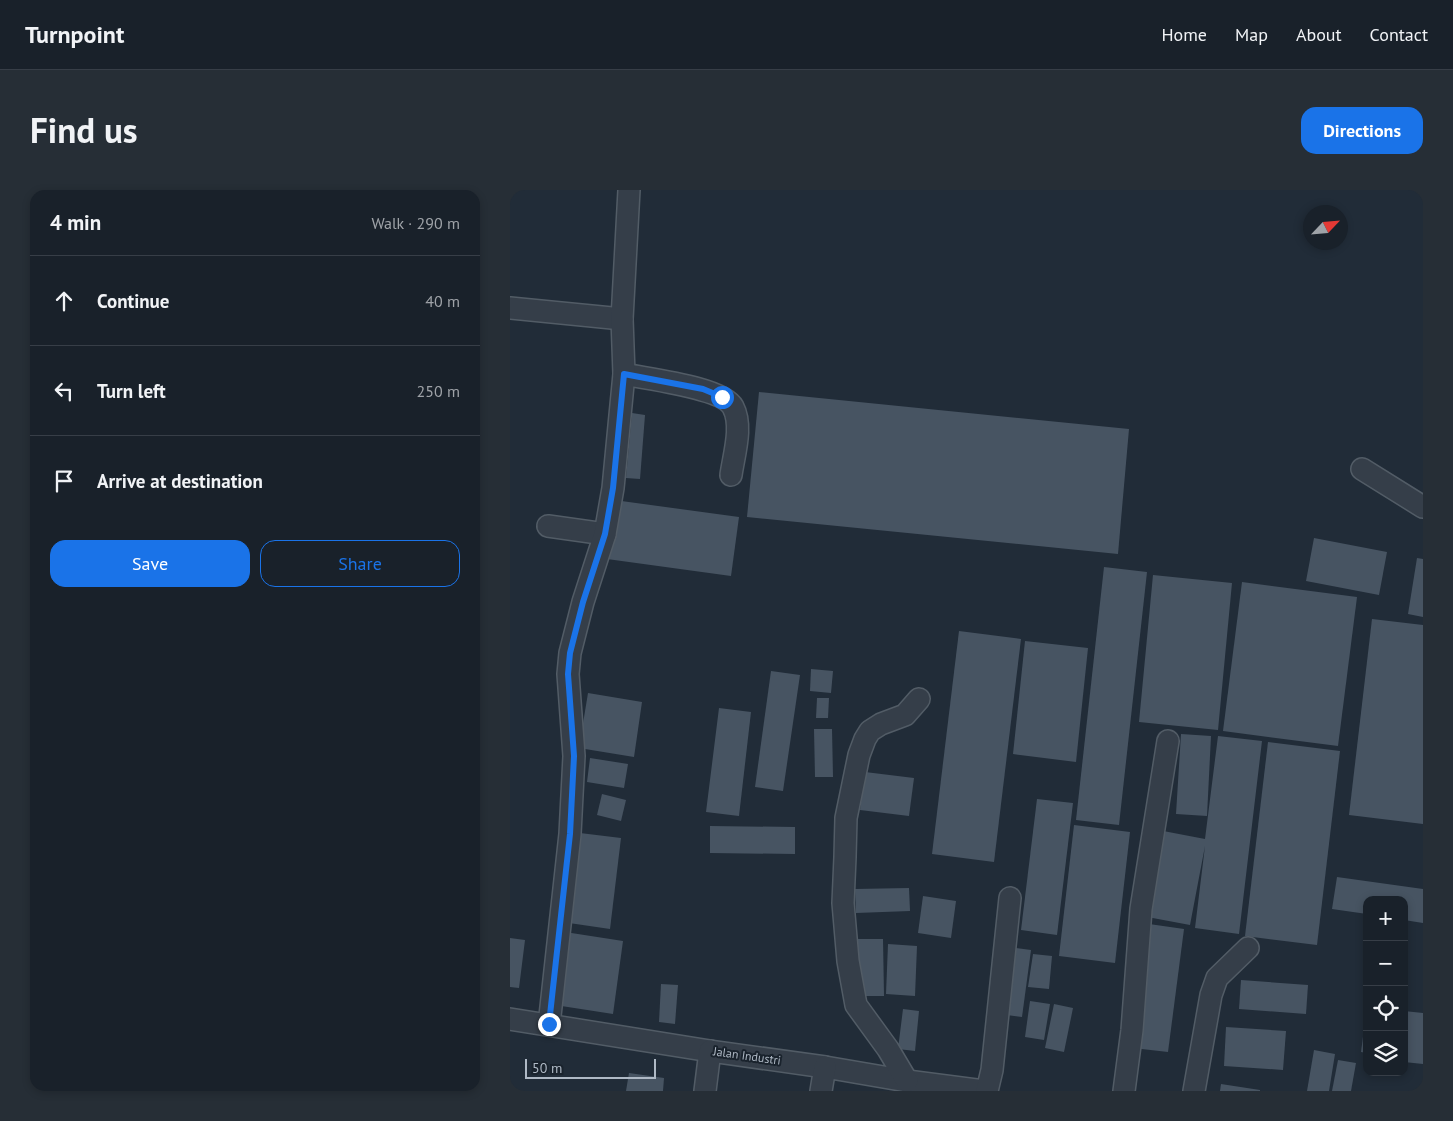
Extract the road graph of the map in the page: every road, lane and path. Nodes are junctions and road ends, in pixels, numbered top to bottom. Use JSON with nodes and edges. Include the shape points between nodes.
{"nodes":[{"id":1,"x":629,"y":190,"type":"edge"},
{"id":2,"x":510,"y":308,"type":"edge"},
{"id":3,"x":622,"y":319,"type":"junction"},
{"id":4,"x":624,"y":374,"type":"junction"},
{"id":5,"x":1362,"y":469,"type":"dead end"},
{"id":6,"x":731,"y":475,"type":"dead end"},
{"id":7,"x":1423,"y":508,"type":"edge"},
{"id":8,"x":548,"y":526,"type":"dead end"},
{"id":9,"x":605,"y":534,"type":"junction"},
{"id":10,"x":919,"y":699,"type":"dead end"},
{"id":11,"x":1168,"y":741,"type":"dead end"},
{"id":12,"x":1010,"y":898,"type":"dead end"},
{"id":13,"x":1248,"y":948,"type":"dead end"},
{"id":14,"x":510,"y":1019,"type":"edge"},
{"id":15,"x":549,"y":1024,"type":"junction"},
{"id":16,"x":710,"y":1051,"type":"junction"},
{"id":17,"x":825,"y":1067,"type":"junction"},
{"id":18,"x":907,"y":1081,"type":"junction"},
{"id":19,"x":705,"y":1091,"type":"edge"},
{"id":20,"x":821,"y":1091,"type":"edge"},
{"id":21,"x":986,"y":1091,"type":"edge"},
{"id":22,"x":1124,"y":1091,"type":"edge"},
{"id":23,"x":1194,"y":1091,"type":"edge"}],
"edges":[{"from":1,"to":3,"type":"street"},
{"from":2,"to":3,"type":"street"},
{"from":3,"to":4,"type":"street"},
{"from":4,"to":6,"type":"street","via":[[703,389],[729,401],[737,424]]},
{"from":4,"to":9,"type":"street","via":[[613,488]]},
{"from":5,"to":7,"type":"street"},
{"from":8,"to":9,"type":"street"},
{"from":9,"to":15,"type":"street","via":[[570,653],[568,674],[574,756],[570,834]]},
{"from":10,"to":18,"type":"street","via":[[905,715],[881,724],[864,739],[846,818],[844,857],[843,903],[856,1005]]},
{"from":11,"to":22,"type":"street","via":[[1141,909]]},
{"from":12,"to":21,"type":"street","via":[[992,1070]]},
{"from":13,"to":23,"type":"street","via":[[1217,978]]},
{"from":14,"to":15,"type":"street","name":"Jalan Industri"},
{"from":15,"to":16,"type":"street","name":"Jalan Industri"},
{"from":16,"to":17,"type":"street","name":"Jalan Industri"},
{"from":16,"to":19,"type":"street"},
{"from":17,"to":18,"type":"street","name":"Jalan Industri"},
{"from":17,"to":20,"type":"street"},
{"from":18,"to":21,"type":"street","name":"Jalan Industri"}]}
